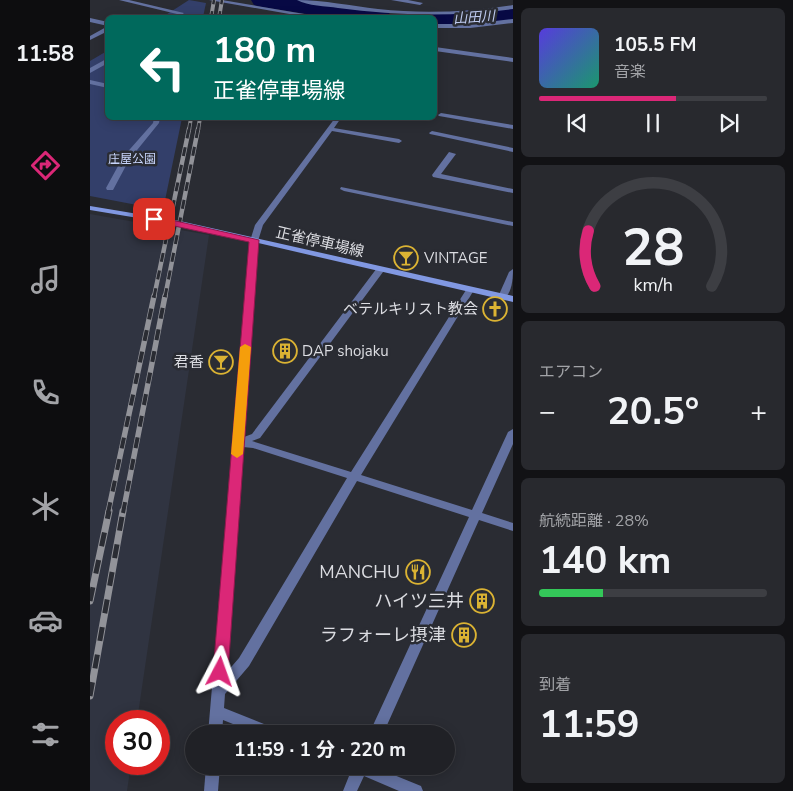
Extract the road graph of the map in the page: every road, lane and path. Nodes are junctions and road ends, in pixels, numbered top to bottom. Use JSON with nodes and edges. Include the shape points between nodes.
{"nodes":[{"id":1,"x":122,"y":0,"type":"edge"},
{"id":2,"x":212,"y":0,"type":"edge"},
{"id":3,"x":277,"y":0,"type":"edge"},
{"id":4,"x":300,"y":0,"type":"edge"},
{"id":5,"x":394,"y":0,"type":"edge"},
{"id":6,"x":421,"y":1,"type":"edge"},
{"id":7,"x":268,"y":6,"type":"junction"},
{"id":8,"x":513,"y":7,"type":"edge"},
{"id":9,"x":179,"y":15,"type":"edge"},
{"id":10,"x":312,"y":15,"type":"edge"},
{"id":11,"x":405,"y":15,"type":"edge"},
{"id":12,"x":413,"y":15,"type":"edge"},
{"id":13,"x":432,"y":15,"type":"edge"},
{"id":14,"x":90,"y":20,"type":"edge"},
{"id":15,"x":513,"y":22,"type":"edge"},
{"id":16,"x":105,"y":25,"type":"edge"},
{"id":17,"x":437,"y":26,"type":"edge"},
{"id":18,"x":105,"y":28,"type":"edge"},
{"id":19,"x":90,"y":38,"type":"edge"},
{"id":20,"x":437,"y":49,"type":"edge"},
{"id":21,"x":513,"y":60,"type":"edge"},
{"id":22,"x":105,"y":62,"type":"edge"},
{"id":23,"x":90,"y":71,"type":"edge"},
{"id":24,"x":90,"y":82,"type":"edge"},
{"id":25,"x":105,"y":85,"type":"edge"},
{"id":26,"x":441,"y":115,"type":"dead end"},
{"id":27,"x":156,"y":120,"type":"edge"},
{"id":28,"x":337,"y":120,"type":"edge"},
{"id":29,"x":513,"y":128,"type":"edge"},
{"id":30,"x":330,"y":129,"type":"junction"},
{"id":31,"x":432,"y":133,"type":"dead end"},
{"id":32,"x":399,"y":141,"type":"dead end"},
{"id":33,"x":513,"y":150,"type":"edge"},
{"id":34,"x":452,"y":154,"type":"dead end"},
{"id":35,"x":110,"y":188,"type":"dead end"},
{"id":36,"x":344,"y":189,"type":"dead end"},
{"id":37,"x":513,"y":191,"type":"edge"},
{"id":38,"x":90,"y":208,"type":"edge"},
{"id":39,"x":513,"y":224,"type":"edge"},
{"id":40,"x":254,"y":240,"type":"junction"},
{"id":41,"x":380,"y":270,"type":"junction"},
{"id":42,"x":513,"y":272,"type":"edge"},
{"id":43,"x":470,"y":290,"type":"junction"},
{"id":44,"x":502,"y":297,"type":"junction"},
{"id":45,"x":513,"y":299,"type":"edge"},
{"id":46,"x":513,"y":432,"type":"edge"},
{"id":47,"x":238,"y":443,"type":"junction"},
{"id":48,"x":353,"y":478,"type":"junction"},
{"id":49,"x":476,"y":516,"type":"junction"},
{"id":50,"x":513,"y":528,"type":"edge"},
{"id":51,"x":219,"y":691,"type":"junction"},
{"id":52,"x":217,"y":711,"type":"junction"},
{"id":53,"x":216,"y":725,"type":"edge"},
{"id":54,"x":252,"y":725,"type":"edge"},
{"id":55,"x":380,"y":725,"type":"edge"},
{"id":56,"x":212,"y":775,"type":"edge"},
{"id":57,"x":356,"y":775,"type":"edge"},
{"id":58,"x":378,"y":775,"type":"edge"},
{"id":59,"x":211,"y":791,"type":"edge"},
{"id":60,"x":350,"y":791,"type":"edge"},
{"id":61,"x":416,"y":791,"type":"edge"}],
"edges":[{"from":1,"to":9,"type":"street","via":[[182,13]]},
{"from":2,"to":7,"type":"street"},
{"from":3,"to":7,"type":"street"},
{"from":4,"to":11,"type":"street"},
{"from":5,"to":6,"type":"street"},
{"from":6,"to":12,"type":"street"},
{"from":7,"to":10,"type":"street"},
{"from":8,"to":13,"type":"street"},
{"from":14,"to":16,"type":"street"},
{"from":15,"to":17,"type":"street"},
{"from":18,"to":19,"type":"street"},
{"from":20,"to":21,"type":"street"},
{"from":22,"to":23,"type":"street"},
{"from":24,"to":25,"type":"street"},
{"from":26,"to":29,"type":"street"},
{"from":27,"to":35,"type":"street","via":[[126,159]]},
{"from":28,"to":30,"type":"street"},
{"from":30,"to":32,"type":"street"},
{"from":30,"to":40,"type":"street","via":[[259,226]]},
{"from":31,"to":33,"type":"street"},
{"from":34,"to":37,"type":"street","via":[[436,175]]},
{"from":36,"to":39,"type":"street"},
{"from":38,"to":40,"type":"main road","name":"正雀停車場線","via":[[180,223]]},
{"from":40,"to":41,"type":"main road","name":"正雀停車場線"},
{"from":40,"to":47,"type":"street"},
{"from":41,"to":43,"type":"main road","name":"正雀停車場線"},
{"from":41,"to":47,"type":"street","via":[[256,436]]},
{"from":42,"to":44,"type":"street"},
{"from":43,"to":44,"type":"main road","name":"正雀停車場線"},
{"from":43,"to":48,"type":"street"},
{"from":44,"to":45,"type":"main road","name":"正雀停車場線"},
{"from":46,"to":49,"type":"street"},
{"from":47,"to":48,"type":"street","via":[[254,445]]},
{"from":47,"to":51,"type":"street"},
{"from":48,"to":49,"type":"street"},
{"from":48,"to":51,"type":"street","via":[[244,662]]},
{"from":49,"to":50,"type":"street"},
{"from":49,"to":55,"type":"street"},
{"from":51,"to":52,"type":"street"},
{"from":52,"to":53,"type":"street"},
{"from":52,"to":54,"type":"street"},
{"from":56,"to":59,"type":"street"},
{"from":57,"to":60,"type":"street"},
{"from":58,"to":61,"type":"street"}]}
